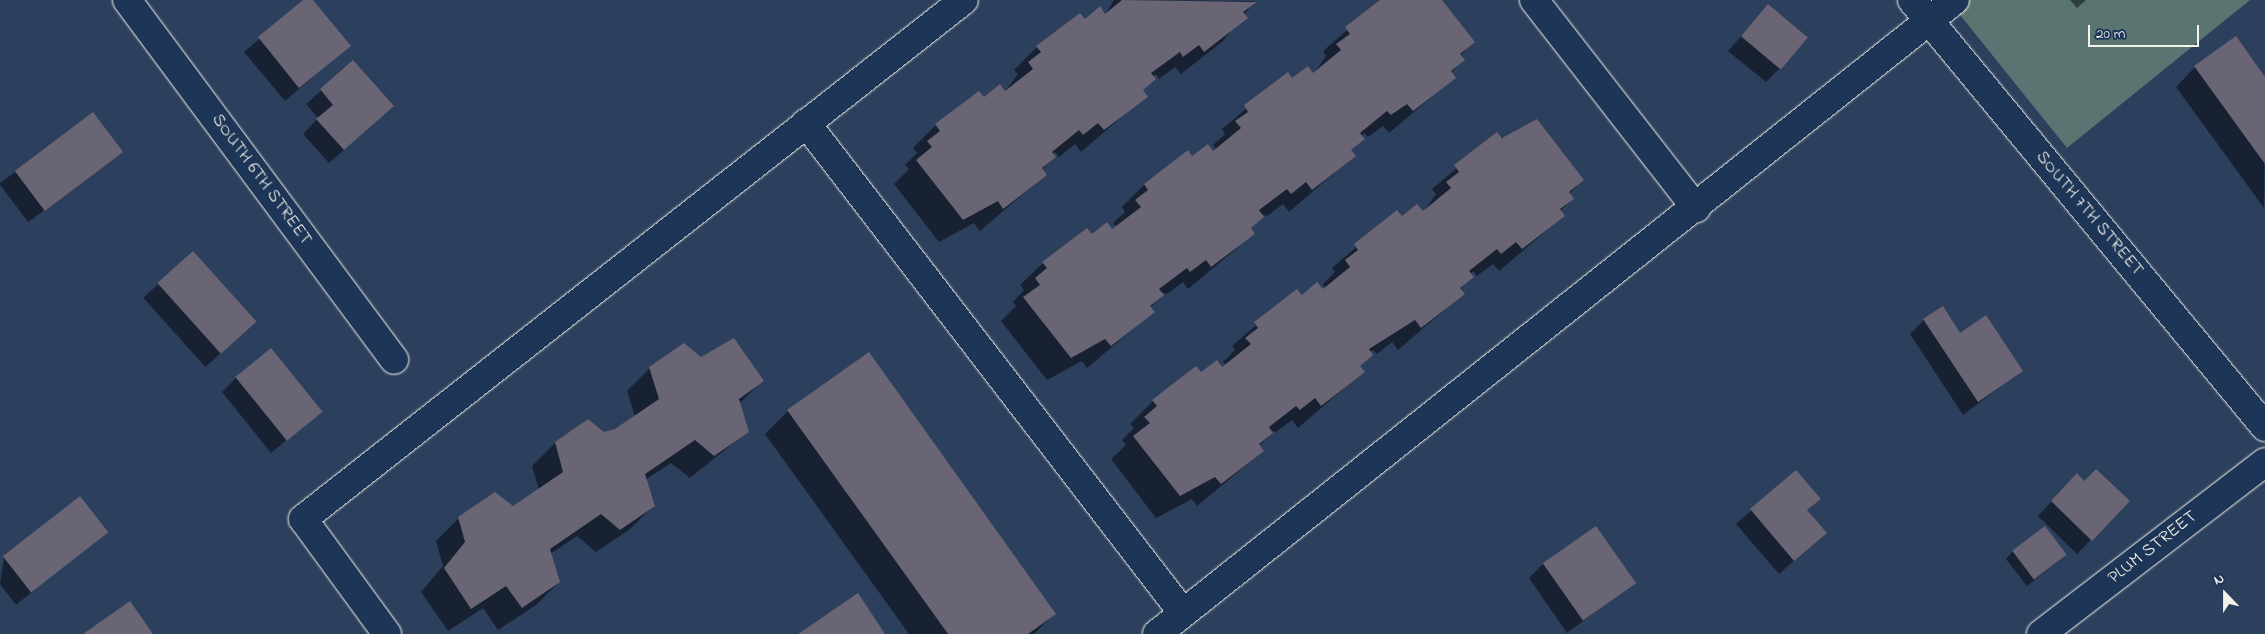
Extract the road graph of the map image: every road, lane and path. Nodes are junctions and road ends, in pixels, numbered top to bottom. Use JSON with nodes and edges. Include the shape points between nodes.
{"nodes":[{"id":1,"x":128,"y":0,"type":"edge"},
{"id":2,"x":964,"y":0,"type":"edge"},
{"id":3,"x":1534,"y":0,"type":"edge"},
{"id":4,"x":1912,"y":0,"type":"edge"},
{"id":5,"x":1956,"y":0,"type":"edge"},
{"id":6,"x":1930,"y":22,"type":"junction"},
{"id":7,"x":806,"y":122,"type":"junction"},
{"id":8,"x":1696,"y":208,"type":"junction"},
{"id":9,"x":394,"y":360,"type":"dead end"},
{"id":10,"x":2265,"y":427,"type":"edge"},
{"id":11,"x":2265,"y":462,"type":"edge"},
{"id":12,"x":1183,"y":613,"type":"junction"},
{"id":13,"x":387,"y":634,"type":"edge"},
{"id":14,"x":1157,"y":634,"type":"edge"},
{"id":15,"x":2041,"y":634,"type":"edge"}],
"edges":[{"from":1,"to":9,"type":"street","name":"SOUTH 6TH STREET"},
{"from":2,"to":7,"type":"street"},
{"from":3,"to":8,"type":"street"},
{"from":4,"to":6,"type":"street","name":"SOUTH 7TH STREET"},
{"from":5,"to":6,"type":"street"},
{"from":6,"to":8,"type":"street"},
{"from":6,"to":10,"type":"street","name":"SOUTH 7TH STREET"},
{"from":7,"to":12,"type":"street"},
{"from":7,"to":13,"type":"street","via":[[303,520]]},
{"from":8,"to":12,"type":"street"},
{"from":11,"to":15,"type":"street","name":"PLUM STREET"},
{"from":12,"to":14,"type":"street"}]}
